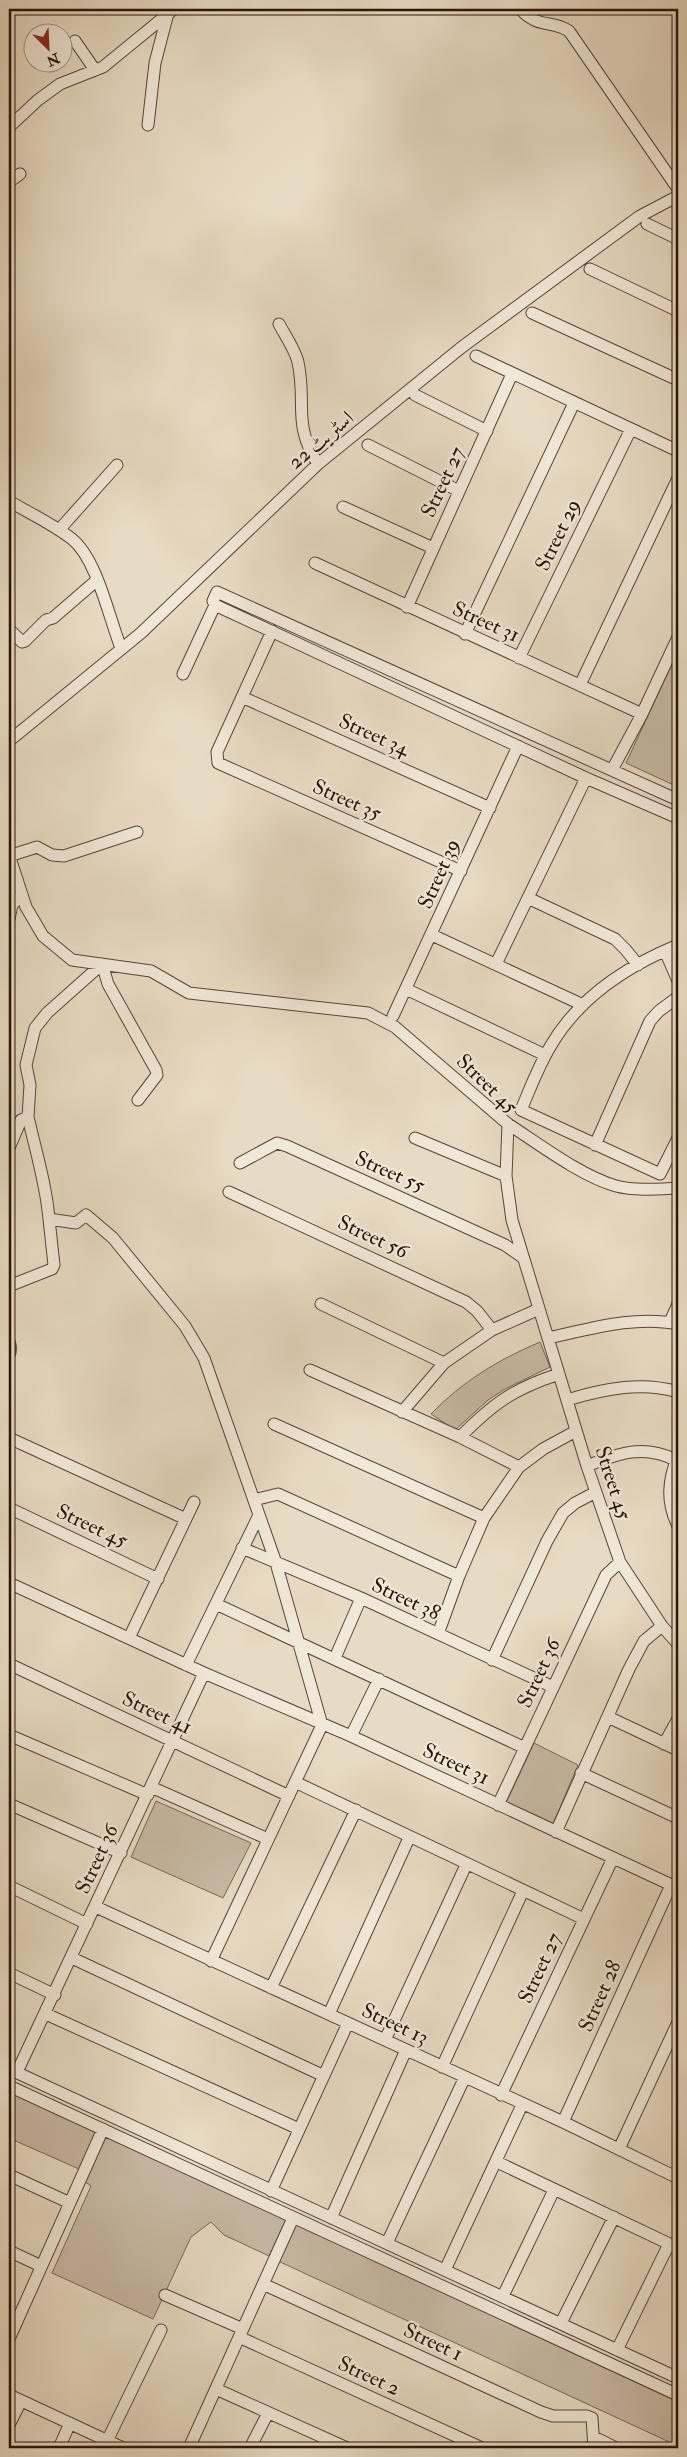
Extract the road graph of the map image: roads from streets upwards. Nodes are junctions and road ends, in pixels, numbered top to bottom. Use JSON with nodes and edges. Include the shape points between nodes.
{"nodes":[{"id":1,"x":520,"y":9,"type":"edge"},
{"id":2,"x":171,"y":11,"type":"edge"},
{"id":3,"x":75,"y":41,"type":"dead end"},
{"id":4,"x":95,"y":70,"type":"junction"},
{"id":5,"x":148,"y":125,"type":"dead end"},
{"id":6,"x":9,"y":127,"type":"edge"},
{"id":7,"x":20,"y":174,"type":"dead end"},
{"id":8,"x":9,"y":182,"type":"edge"},
{"id":9,"x":678,"y":189,"type":"edge"},
{"id":10,"x":678,"y":196,"type":"edge"},
{"id":11,"x":647,"y":224,"type":"dead end"},
{"id":12,"x":678,"y":239,"type":"edge"},
{"id":13,"x":590,"y":269,"type":"dead end"},
{"id":14,"x":678,"y":311,"type":"edge"},
{"id":15,"x":532,"y":312,"type":"dead end"},
{"id":16,"x":279,"y":324,"type":"dead end"},
{"id":17,"x":476,"y":356,"type":"dead end"},
{"id":18,"x":512,"y":374,"type":"junction"},
{"id":19,"x":678,"y":380,"type":"edge"},
{"id":20,"x":415,"y":395,"type":"dead end"},
{"id":21,"x":574,"y":403,"type":"junction"},
{"id":22,"x":631,"y":428,"type":"junction"},
{"id":23,"x":487,"y":431,"type":"junction"},
{"id":24,"x":368,"y":445,"type":"dead end"},
{"id":25,"x":678,"y":451,"type":"edge"},
{"id":26,"x":318,"y":464,"type":"junction"},
{"id":27,"x":117,"y":465,"type":"dead end"},
{"id":28,"x":678,"y":478,"type":"edge"},
{"id":29,"x":459,"y":491,"type":"junction"},
{"id":30,"x":9,"y":501,"type":"edge"},
{"id":31,"x":343,"y":506,"type":"dead end"},
{"id":32,"x":59,"y":530,"type":"junction"},
{"id":33,"x":433,"y":548,"type":"junction"},
{"id":34,"x":314,"y":563,"type":"dead end"},
{"id":35,"x":97,"y":580,"type":"junction"},
{"id":36,"x":215,"y":599,"type":"junction"},
{"id":37,"x":407,"y":607,"type":"junction"},
{"id":38,"x":9,"y":629,"type":"edge"},
{"id":39,"x":272,"y":631,"type":"junction"},
{"id":40,"x":465,"y":634,"type":"junction"},
{"id":41,"x":678,"y":637,"type":"edge"},
{"id":42,"x":121,"y":648,"type":"junction"},
{"id":43,"x":519,"y":658,"type":"junction"},
{"id":44,"x":183,"y":674,"type":"dead end"},
{"id":45,"x":580,"y":685,"type":"junction"},
{"id":46,"x":242,"y":697,"type":"junction"},
{"id":47,"x":477,"y":711,"type":"junction"},
{"id":48,"x":642,"y":714,"type":"junction"},
{"id":49,"x":472,"y":724,"type":"junction"},
{"id":50,"x":9,"y":741,"type":"edge"},
{"id":51,"x":518,"y":746,"type":"junction"},
{"id":52,"x":612,"y":770,"type":"junction"},
{"id":53,"x":586,"y":778,"type":"junction"},
{"id":54,"x":678,"y":800,"type":"edge"},
{"id":55,"x":490,"y":808,"type":"junction"},
{"id":56,"x":678,"y":818,"type":"edge"},
{"id":57,"x":137,"y":832,"type":"dead end"},
{"id":58,"x":9,"y":856,"type":"edge"},
{"id":59,"x":461,"y":871,"type":"junction"},
{"id":60,"x":22,"y":894,"type":"junction"},
{"id":61,"x":528,"y":898,"type":"junction"},
{"id":62,"x":9,"y":918,"type":"edge"},
{"id":63,"x":432,"y":935,"type":"junction"},
{"id":64,"x":678,"y":945,"type":"edge"},
{"id":65,"x":665,"y":951,"type":"junction"},
{"id":66,"x":102,"y":964,"type":"junction"},
{"id":67,"x":496,"y":964,"type":"junction"},
{"id":68,"x":638,"y":965,"type":"junction"},
{"id":69,"x":678,"y":981,"type":"edge"},
{"id":70,"x":406,"y":989,"type":"junction"},
{"id":71,"x":678,"y":997,"type":"edge"},
{"id":72,"x":583,"y":1005,"type":"junction"},
{"id":73,"x":393,"y":1016,"type":"dead end"},
{"id":74,"x":546,"y":1055,"type":"junction"},
{"id":75,"x":138,"y":1100,"type":"dead end"},
{"id":76,"x":28,"y":1118,"type":"junction"},
{"id":77,"x":508,"y":1124,"type":"junction"},
{"id":78,"x":415,"y":1138,"type":"dead end"},
{"id":79,"x":678,"y":1138,"type":"edge"},
{"id":80,"x":595,"y":1145,"type":"junction"},
{"id":81,"x":9,"y":1148,"type":"edge"},
{"id":82,"x":240,"y":1163,"type":"dead end"},
{"id":83,"x":506,"y":1176,"type":"junction"},
{"id":84,"x":678,"y":1188,"type":"edge"},
{"id":85,"x":228,"y":1192,"type":"dead end"},
{"id":86,"x":49,"y":1219,"type":"junction"},
{"id":87,"x":522,"y":1257,"type":"junction"},
{"id":88,"x":9,"y":1286,"type":"edge"},
{"id":89,"x":321,"y":1304,"type":"dead end"},
{"id":90,"x":678,"y":1304,"type":"edge"},
{"id":91,"x":539,"y":1309,"type":"junction"},
{"id":92,"x":674,"y":1323,"type":"edge"},
{"id":93,"x":492,"y":1330,"type":"junction"},
{"id":94,"x":548,"y":1338,"type":"junction"},
{"id":95,"x":444,"y":1363,"type":"junction"},
{"id":96,"x":310,"y":1370,"type":"dead end"},
{"id":97,"x":559,"y":1374,"type":"junction"},
{"id":98,"x":678,"y":1392,"type":"edge"},
{"id":99,"x":567,"y":1400,"type":"junction"},
{"id":100,"x":402,"y":1412,"type":"junction"},
{"id":101,"x":274,"y":1424,"type":"dead end"},
{"id":102,"x":576,"y":1431,"type":"junction"},
{"id":103,"x":460,"y":1437,"type":"junction"},
{"id":104,"x":9,"y":1438,"type":"edge"},
{"id":105,"x":677,"y":1458,"type":"edge"},
{"id":106,"x":587,"y":1466,"type":"junction"},
{"id":107,"x":519,"y":1467,"type":"junction"},
{"id":108,"x":596,"y":1492,"type":"junction"},
{"id":109,"x":254,"y":1500,"type":"junction"},
{"id":110,"x":194,"y":1502,"type":"dead end"},
{"id":111,"x":9,"y":1508,"type":"edge"},
{"id":112,"x":259,"y":1514,"type":"junction"},
{"id":113,"x":484,"y":1518,"type":"junction"},
{"id":114,"x":186,"y":1519,"type":"junction"},
{"id":115,"x":678,"y":1526,"type":"edge"},
{"id":116,"x":242,"y":1548,"type":"junction"},
{"id":117,"x":276,"y":1562,"type":"junction"},
{"id":118,"x":620,"y":1562,"type":"junction"},
{"id":119,"x":459,"y":1576,"type":"junction"},
{"id":120,"x":158,"y":1579,"type":"junction"},
{"id":121,"x":9,"y":1583,"type":"edge"},
{"id":122,"x":361,"y":1598,"type":"junction"},
{"id":123,"x":216,"y":1604,"type":"junction"},
{"id":124,"x":662,"y":1626,"type":"junction"},
{"id":125,"x":438,"y":1634,"type":"junction"},
{"id":126,"x":129,"y":1638,"type":"junction"},
{"id":127,"x":299,"y":1641,"type":"junction"},
{"id":128,"x":678,"y":1644,"type":"edge"},
{"id":129,"x":335,"y":1658,"type":"junction"},
{"id":130,"x":492,"y":1660,"type":"junction"},
{"id":131,"x":9,"y":1664,"type":"edge"},
{"id":132,"x":186,"y":1665,"type":"junction"},
{"id":133,"x":204,"y":1673,"type":"junction"},
{"id":134,"x":379,"y":1679,"type":"junction"},
{"id":135,"x":553,"y":1687,"type":"junction"},
{"id":136,"x":608,"y":1717,"type":"junction"},
{"id":137,"x":678,"y":1719,"type":"edge"},
{"id":138,"x":322,"y":1725,"type":"junction"},
{"id":139,"x":9,"y":1735,"type":"edge"},
{"id":140,"x":351,"y":1736,"type":"junction"},
{"id":141,"x":174,"y":1741,"type":"junction"},
{"id":142,"x":664,"y":1744,"type":"junction"},
{"id":143,"x":525,"y":1748,"type":"junction"},
{"id":144,"x":678,"y":1750,"type":"edge"},
{"id":145,"x":581,"y":1773,"type":"junction"},
{"id":146,"x":295,"y":1782,"type":"junction"},
{"id":147,"x":150,"y":1791,"type":"junction"},
{"id":148,"x":289,"y":1796,"type":"junction"},
{"id":149,"x":9,"y":1804,"type":"edge"},
{"id":150,"x":498,"y":1805,"type":"junction"},
{"id":151,"x":356,"y":1810,"type":"junction"},
{"id":152,"x":678,"y":1818,"type":"edge"},
{"id":153,"x":556,"y":1832,"type":"junction"},
{"id":154,"x":409,"y":1838,"type":"junction"},
{"id":155,"x":268,"y":1840,"type":"junction"},
{"id":156,"x":121,"y":1853,"type":"junction"},
{"id":157,"x":613,"y":1858,"type":"junction"},
{"id":158,"x":466,"y":1864,"type":"junction"},
{"id":159,"x":9,"y":1886,"type":"edge"},
{"id":160,"x":675,"y":1887,"type":"edge"},
{"id":161,"x":523,"y":1891,"type":"junction"},
{"id":162,"x":96,"y":1907,"type":"junction"},
{"id":163,"x":584,"y":1920,"type":"junction"},
{"id":164,"x":87,"y":1924,"type":"junction"},
{"id":165,"x":72,"y":1958,"type":"junction"},
{"id":166,"x":211,"y":1961,"type":"junction"},
{"id":167,"x":9,"y":1973,"type":"edge"},
{"id":168,"x":271,"y":1988,"type":"junction"},
{"id":169,"x":55,"y":1994,"type":"junction"},
{"id":170,"x":46,"y":2014,"type":"junction"},
{"id":171,"x":328,"y":2014,"type":"junction"},
{"id":172,"x":678,"y":2022,"type":"edge"},
{"id":173,"x":348,"y":2023,"type":"junction"},
{"id":174,"x":385,"y":2040,"type":"junction"},
{"id":175,"x":406,"y":2050,"type":"junction"},
{"id":176,"x":442,"y":2067,"type":"junction"},
{"id":177,"x":13,"y":2070,"type":"edge"},
{"id":178,"x":324,"y":2076,"type":"junction"},
{"id":179,"x":465,"y":2077,"type":"junction"},
{"id":180,"x":9,"y":2086,"type":"edge"},
{"id":181,"x":55,"y":2090,"type":"junction"},
{"id":182,"x":501,"y":2095,"type":"junction"},
{"id":183,"x":48,"y":2104,"type":"junction"},
{"id":184,"x":522,"y":2105,"type":"junction"},
{"id":185,"x":563,"y":2122,"type":"junction"},
{"id":186,"x":300,"y":2128,"type":"junction"},
{"id":187,"x":103,"y":2129,"type":"junction"},
{"id":188,"x":619,"y":2149,"type":"junction"},
{"id":189,"x":497,"y":2162,"type":"junction"},
{"id":190,"x":221,"y":2167,"type":"junction"},
{"id":191,"x":9,"y":2175,"type":"edge"},
{"id":192,"x":678,"y":2178,"type":"edge"},
{"id":193,"x":213,"y":2180,"type":"junction"},
{"id":194,"x":271,"y":2190,"type":"junction"},
{"id":195,"x":554,"y":2190,"type":"junction"},
{"id":196,"x":70,"y":2203,"type":"junction"},
{"id":197,"x":614,"y":2217,"type":"junction"},
{"id":198,"x":293,"y":2218,"type":"junction"},
{"id":199,"x":331,"y":2218,"type":"junction"},
{"id":200,"x":387,"y":2244,"type":"junction"},
{"id":201,"x":674,"y":2246,"type":"edge"},
{"id":202,"x":9,"y":2251,"type":"edge"},
{"id":203,"x":414,"y":2256,"type":"junction"},
{"id":204,"x":41,"y":2266,"type":"junction"},
{"id":205,"x":406,"y":2270,"type":"junction"},
{"id":206,"x":445,"y":2270,"type":"junction"},
{"id":207,"x":262,"y":2284,"type":"junction"},
{"id":208,"x":165,"y":2295,"type":"dead end"},
{"id":209,"x":503,"y":2296,"type":"junction"},
{"id":210,"x":561,"y":2323,"type":"junction"},
{"id":211,"x":162,"y":2330,"type":"dead end"},
{"id":212,"x":241,"y":2333,"type":"junction"},
{"id":213,"x":10,"y":2334,"type":"edge"},
{"id":214,"x":617,"y":2350,"type":"junction"},
{"id":215,"x":648,"y":2364,"type":"junction"},
{"id":216,"x":677,"y":2375,"type":"edge"},
{"id":217,"x":640,"y":2377,"type":"junction"},
{"id":218,"x":216,"y":2389,"type":"junction"},
{"id":219,"x":9,"y":2395,"type":"edge"},
{"id":220,"x":678,"y":2395,"type":"edge"},
{"id":221,"x":21,"y":2401,"type":"junction"},
{"id":222,"x":268,"y":2413,"type":"junction"},
{"id":223,"x":70,"y":2423,"type":"junction"},
{"id":224,"x":9,"y":2425,"type":"edge"},
{"id":225,"x":107,"y":2441,"type":"junction"},
{"id":226,"x":594,"y":2443,"type":"edge"},
{"id":227,"x":59,"y":2448,"type":"edge"},
{"id":228,"x":122,"y":2448,"type":"edge"},
{"id":229,"x":189,"y":2448,"type":"edge"},
{"id":230,"x":250,"y":2448,"type":"edge"},
{"id":231,"x":347,"y":2448,"type":"edge"},
{"id":232,"x":482,"y":2448,"type":"edge"},
{"id":233,"x":616,"y":2448,"type":"edge"}],
"edges":[{"from":1,"to":9,"type":"street","via":[[533,21],[569,31]]},
{"from":2,"to":4,"type":"street","via":[[103,68]]},
{"from":2,"to":5,"type":"street","via":[[155,63]]},
{"from":3,"to":4,"type":"street"},
{"from":4,"to":6,"type":"street","via":[[60,84]]},
{"from":7,"to":8,"type":"street"},
{"from":10,"to":26,"type":"street","name":"اسٹریٹ 22","via":[[640,216],[575,262],[462,347]]},
{"from":11,"to":12,"type":"street"},
{"from":13,"to":14,"type":"street"},
{"from":15,"to":19,"type":"street"},
{"from":16,"to":26,"type":"street","via":[[298,361],[301,427]]},
{"from":17,"to":18,"type":"street"},
{"from":18,"to":21,"type":"street"},
{"from":18,"to":23,"type":"street","name":"Street 27"},
{"from":20,"to":23,"type":"street"},
{"from":21,"to":22,"type":"street"},
{"from":21,"to":40,"type":"street"},
{"from":22,"to":25,"type":"street"},
{"from":22,"to":43,"type":"street","name":"Street 29"},
{"from":23,"to":29,"type":"street","name":"Street 27"},
{"from":24,"to":29,"type":"street"},
{"from":26,"to":42,"type":"street","name":"اسٹریٹ 22","via":[[141,633]]},
{"from":27,"to":32,"type":"street"},
{"from":28,"to":45,"type":"street"},
{"from":29,"to":33,"type":"street","name":"Street 27"},
{"from":30,"to":32,"type":"street"},
{"from":31,"to":33,"type":"street"},
{"from":32,"to":35,"type":"street","via":[[82,550]]},
{"from":33,"to":37,"type":"street","name":"Street 27"},
{"from":34,"to":37,"type":"street","name":"Street 31"},
{"from":35,"to":38,"type":"street","via":[[53,618],[46,620],[26,641],[22,642]]},
{"from":35,"to":42,"type":"street"},
{"from":36,"to":39,"type":"street"},
{"from":36,"to":44,"type":"street"},
{"from":36,"to":47,"type":"street"},
{"from":37,"to":40,"type":"street","name":"Street 31"},
{"from":39,"to":46,"type":"street"},
{"from":39,"to":49,"type":"street"},
{"from":40,"to":43,"type":"street","name":"Street 31"},
{"from":41,"to":48,"type":"street"},
{"from":42,"to":50,"type":"street","name":"اسٹریٹ 22"},
{"from":43,"to":45,"type":"street","name":"Street 31"},
{"from":45,"to":48,"type":"street","name":"Street 31"},
{"from":46,"to":55,"type":"street","name":"Street 34"},
{"from":46,"to":59,"type":"street","name":"Street 35","via":[[217,752],[218,762]]},
{"from":47,"to":49,"type":"street"},
{"from":47,"to":52,"type":"street"},
{"from":48,"to":52,"type":"street"},
{"from":49,"to":51,"type":"street"},
{"from":51,"to":53,"type":"street"},
{"from":51,"to":55,"type":"street","name":"Street 39"},
{"from":52,"to":54,"type":"street"},
{"from":53,"to":56,"type":"street"},
{"from":53,"to":61,"type":"street"},
{"from":55,"to":59,"type":"street","name":"Street 39"},
{"from":57,"to":58,"type":"street","via":[[64,856],[52,855],[37,847]]},
{"from":58,"to":60,"type":"street","name":"Street 45"},
{"from":59,"to":63,"type":"street","name":"Street 39"},
{"from":60,"to":62,"type":"street","via":[[12,905]]},
{"from":60,"to":66,"type":"street","name":"Street 45","via":[[43,936],[57,950],[72,960]]},
{"from":61,"to":67,"type":"street"},
{"from":61,"to":68,"type":"street","via":[[615,939]]},
{"from":63,"to":67,"type":"street"},
{"from":63,"to":70,"type":"street","name":"Street 39"},
{"from":64,"to":65,"type":"street","name":"Street 45"},
{"from":65,"to":68,"type":"street","name":"Street 45"},
{"from":65,"to":69,"type":"street"},
{"from":66,"to":75,"type":"street","via":[[108,984],[133,1025],[157,1075]]},
{"from":66,"to":76,"type":"street","via":[[34,1028],[26,1065],[30,1085]]},
{"from":66,"to":77,"type":"street","name":"Street 45","via":[[151,971],[190,993],[368,1013],[395,1027]]},
{"from":67,"to":72,"type":"street"},
{"from":68,"to":72,"type":"street","name":"Street 45","via":[[616,977]]},
{"from":70,"to":73,"type":"street","name":"Street 39"},
{"from":70,"to":74,"type":"street"},
{"from":71,"to":80,"type":"street","via":[[650,1021]]},
{"from":72,"to":74,"type":"street","name":"Street 45"},
{"from":74,"to":80,"type":"street","name":"Street 45","via":[[521,1110]]},
{"from":76,"to":81,"type":"street","via":[[21,1120]]},
{"from":76,"to":86,"type":"street","via":[[42,1171]]},
{"from":77,"to":83,"type":"street","name":"Street 45"},
{"from":77,"to":84,"type":"street","via":[[575,1167],[616,1186]]},
{"from":78,"to":83,"type":"street"},
{"from":79,"to":80,"type":"street","name":"Street 45","via":[[660,1174]]},
{"from":82,"to":87,"type":"street","name":"Street 55","via":[[277,1144],[287,1146],[505,1245]]},
{"from":83,"to":87,"type":"street","name":"Street 45","via":[[512,1220]]},
{"from":85,"to":93,"type":"street","name":"Street 56","via":[[466,1302]]},
{"from":86,"to":88,"type":"street","via":[[52,1269]]},
{"from":86,"to":109,"type":"street","via":[[76,1223],[86,1215],[91,1218],[112,1238],[185,1326],[204,1358]]},
{"from":87,"to":91,"type":"street","name":"Street 45"},
{"from":89,"to":95,"type":"street"},
{"from":90,"to":92,"type":"street"},
{"from":91,"to":93,"type":"street"},
{"from":91,"to":94,"type":"street","name":"Street 45"},
{"from":92,"to":94,"type":"street","via":[[610,1324]]},
{"from":93,"to":95,"type":"street"},
{"from":94,"to":97,"type":"street","name":"Street 45"},
{"from":95,"to":100,"type":"street"},
{"from":96,"to":100,"type":"street"},
{"from":97,"to":99,"type":"street","name":"Street 45"},
{"from":97,"to":103,"type":"street","via":[[510,1394],[488,1409]]},
{"from":98,"to":99,"type":"street","via":[[655,1387],[612,1388]]},
{"from":99,"to":102,"type":"street","name":"Street 45"},
{"from":100,"to":103,"type":"street"},
{"from":101,"to":113,"type":"street"},
{"from":102,"to":106,"type":"street","name":"Street 45"},
{"from":102,"to":107,"type":"street","via":[[542,1449]]},
{"from":103,"to":107,"type":"street"},
{"from":104,"to":114,"type":"street"},
{"from":105,"to":106,"type":"street","via":[[648,1450],[615,1454]]},
{"from":105,"to":115,"type":"street","via":[[669,1501]]},
{"from":106,"to":108,"type":"street","name":"Street 45"},
{"from":107,"to":113,"type":"street"},
{"from":108,"to":118,"type":"street","name":"Street 45"},
{"from":108,"to":130,"type":"street","via":[[563,1513]]},
{"from":109,"to":112,"type":"street"},
{"from":109,"to":119,"type":"street","via":[[278,1494]]},
{"from":110,"to":114,"type":"street"},
{"from":111,"to":120,"type":"street","name":"Street 45"},
{"from":112,"to":116,"type":"street"},
{"from":112,"to":117,"type":"street"},
{"from":113,"to":119,"type":"street"},
{"from":114,"to":120,"type":"street"},
{"from":116,"to":117,"type":"street","name":"Street 38"},
{"from":116,"to":123,"type":"street"},
{"from":117,"to":122,"type":"street","name":"Street 38"},
{"from":117,"to":127,"type":"street"},
{"from":118,"to":124,"type":"street","name":"Street 45"},
{"from":118,"to":135,"type":"street","name":"Street 36","via":[[606,1575]]},
{"from":119,"to":125,"type":"street"},
{"from":120,"to":126,"type":"street"},
{"from":121,"to":126,"type":"street"},
{"from":122,"to":125,"type":"street","name":"Street 38"},
{"from":122,"to":129,"type":"street"},
{"from":123,"to":127,"type":"street"},
{"from":123,"to":132,"type":"street"},
{"from":124,"to":128,"type":"street","name":"Street 45"},
{"from":124,"to":136,"type":"street","via":[[644,1641]]},
{"from":125,"to":130,"type":"street","name":"Street 38"},
{"from":126,"to":132,"type":"street"},
{"from":127,"to":129,"type":"street"},
{"from":127,"to":138,"type":"street"},
{"from":129,"to":134,"type":"street"},
{"from":130,"to":135,"type":"street","name":"Street 38"},
{"from":131,"to":141,"type":"street","name":"Street 41"},
{"from":132,"to":133,"type":"street"},
{"from":133,"to":138,"type":"street","name":"Street 31"},
{"from":133,"to":141,"type":"street","name":"Street 36"},
{"from":134,"to":140,"type":"street"},
{"from":134,"to":143,"type":"street"},
{"from":135,"to":143,"type":"street","name":"Street 36"},
{"from":136,"to":142,"type":"street"},
{"from":136,"to":145,"type":"street"},
{"from":137,"to":142,"type":"street"},
{"from":138,"to":140,"type":"street","name":"Street 31"},
{"from":138,"to":146,"type":"street"},
{"from":139,"to":147,"type":"street"},
{"from":140,"to":150,"type":"street","name":"Street 31"},
{"from":141,"to":147,"type":"street","name":"Street 36"},
{"from":141,"to":148,"type":"street","name":"Street 41"},
{"from":142,"to":144,"type":"street"},
{"from":143,"to":150,"type":"street","name":"Street 36"},
{"from":145,"to":152,"type":"street"},
{"from":145,"to":153,"type":"street"},
{"from":146,"to":148,"type":"street"},
{"from":146,"to":151,"type":"street"},
{"from":147,"to":155,"type":"street"},
{"from":147,"to":156,"type":"street","name":"Street 36"},
{"from":148,"to":155,"type":"street"},
{"from":149,"to":156,"type":"street"},
{"from":150,"to":153,"type":"street","name":"Street 31"},
{"from":151,"to":154,"type":"street"},
{"from":151,"to":168,"type":"street"},
{"from":153,"to":157,"type":"street","name":"Street 31"},
{"from":154,"to":158,"type":"street"},
{"from":154,"to":171,"type":"street"},
{"from":155,"to":166,"type":"street"},
{"from":156,"to":162,"type":"street","name":"Street 36"},
{"from":157,"to":160,"type":"street","name":"Street 31"},
{"from":157,"to":163,"type":"street","name":"Street 27"},
{"from":158,"to":161,"type":"street"},
{"from":158,"to":174,"type":"street"},
{"from":159,"to":164,"type":"street"},
{"from":160,"to":185,"type":"street","name":"Street 28"},
{"from":161,"to":163,"type":"street"},
{"from":161,"to":176,"type":"street"},
{"from":162,"to":164,"type":"street","name":"Street 36"},
{"from":162,"to":166,"type":"street","name":"Street 13"},
{"from":163,"to":182,"type":"street","name":"Street 27"},
{"from":164,"to":165,"type":"street","name":"Street 36"},
{"from":165,"to":169,"type":"street","name":"Street 36"},
{"from":165,"to":178,"type":"street"},
{"from":166,"to":168,"type":"street","name":"Street 13"},
{"from":167,"to":169,"type":"street"},
{"from":168,"to":171,"type":"street","name":"Street 13"},
{"from":169,"to":170,"type":"street","name":"Street 36"},
{"from":170,"to":177,"type":"street","name":"Street 36"},
{"from":170,"to":186,"type":"street"},
{"from":171,"to":173,"type":"street","name":"Street 13"},
{"from":172,"to":188,"type":"street"},
{"from":173,"to":174,"type":"street","name":"Street 13"},
{"from":173,"to":178,"type":"street"},
{"from":174,"to":175,"type":"street","name":"Street 13"},
{"from":175,"to":176,"type":"street","name":"Street 13"},
{"from":175,"to":199,"type":"street"},
{"from":176,"to":179,"type":"street","name":"Street 13"},
{"from":177,"to":181,"type":"street"},
{"from":178,"to":186,"type":"street"},
{"from":179,"to":182,"type":"street","name":"Street 13"},
{"from":179,"to":200,"type":"street"},
{"from":180,"to":183,"type":"street"},
{"from":181,"to":183,"type":"street"},
{"from":181,"to":190,"type":"street"},
{"from":182,"to":184,"type":"street","name":"Street 13"},
{"from":183,"to":187,"type":"street"},
{"from":184,"to":185,"type":"street","name":"Street 13"},
{"from":184,"to":189,"type":"street"},
{"from":185,"to":188,"type":"street","name":"Street 13"},
{"from":186,"to":194,"type":"street"},
{"from":187,"to":193,"type":"street"},
{"from":187,"to":196,"type":"street"},
{"from":188,"to":192,"type":"street","name":"Street 13"},
{"from":189,"to":195,"type":"street"},
{"from":189,"to":206,"type":"street"},
{"from":190,"to":193,"type":"street"},
{"from":190,"to":194,"type":"street"},
{"from":191,"to":196,"type":"street"},
{"from":193,"to":198,"type":"street"},
{"from":194,"to":199,"type":"street"},
{"from":195,"to":197,"type":"street"},
{"from":195,"to":209,"type":"street"},
{"from":196,"to":204,"type":"street"},
{"from":197,"to":201,"type":"street"},
{"from":197,"to":210,"type":"street"},
{"from":198,"to":205,"type":"street"},
{"from":198,"to":207,"type":"street"},
{"from":199,"to":200,"type":"street"},
{"from":200,"to":203,"type":"street"},
{"from":201,"to":214,"type":"street"},
{"from":202,"to":204,"type":"street"},
{"from":203,"to":205,"type":"street"},
{"from":203,"to":206,"type":"street"},
{"from":204,"to":213,"type":"street"},
{"from":205,"to":217,"type":"street"},
{"from":206,"to":209,"type":"street"},
{"from":207,"to":212,"type":"street"},
{"from":207,"to":226,"type":"street","name":"Street 1","via":[[541,2412],[592,2418]]},
{"from":208,"to":212,"type":"street","name":"Street 2"},
{"from":209,"to":210,"type":"street"},
{"from":210,"to":214,"type":"street"},
{"from":211,"to":225,"type":"street"},
{"from":212,"to":218,"type":"street"},
{"from":212,"to":232,"type":"street","name":"Street 2"},
{"from":214,"to":215,"type":"street"},
{"from":215,"to":216,"type":"street"},
{"from":215,"to":217,"type":"street"},
{"from":217,"to":220,"type":"street"},
{"from":218,"to":222,"type":"street"},
{"from":218,"to":229,"type":"street"},
{"from":219,"to":221,"type":"street"},
{"from":221,"to":223,"type":"street"},
{"from":221,"to":224,"type":"street"},
{"from":222,"to":230,"type":"street"},
{"from":222,"to":231,"type":"street"},
{"from":223,"to":225,"type":"street"},
{"from":223,"to":227,"type":"street"},
{"from":225,"to":228,"type":"street"},
{"from":226,"to":233,"type":"street"}]}
